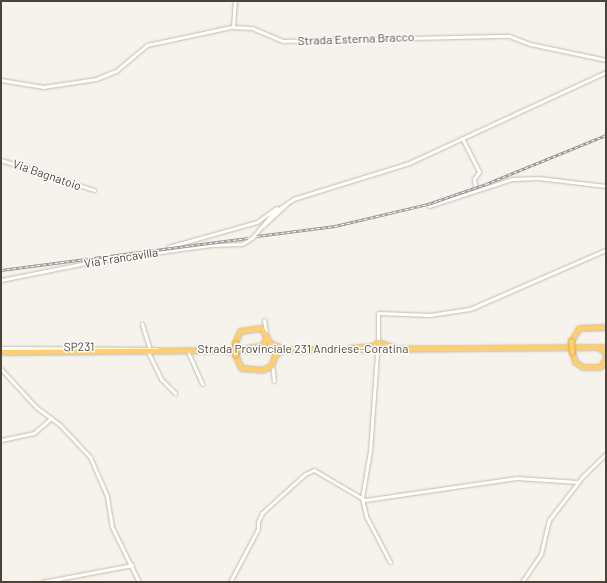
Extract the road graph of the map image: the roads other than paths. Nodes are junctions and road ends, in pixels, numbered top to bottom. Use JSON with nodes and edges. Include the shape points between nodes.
{"nodes":[{"id":1,"x":235,"y":1,"type":"edge"},
{"id":2,"x":233,"y":27,"type":"junction"},
{"id":3,"x":606,"y":60,"type":"edge"},
{"id":4,"x":606,"y":72,"type":"edge"},
{"id":5,"x":1,"y":80,"type":"edge"},
{"id":6,"x":462,"y":138,"type":"junction"},
{"id":7,"x":1,"y":160,"type":"edge"},
{"id":8,"x":475,"y":185,"type":"dead end"},
{"id":9,"x":606,"y":186,"type":"edge"},
{"id":10,"x":94,"y":190,"type":"dead end"},
{"id":11,"x":289,"y":202,"type":"junction"},
{"id":12,"x":430,"y":206,"type":"dead end"},
{"id":13,"x":274,"y":211,"type":"junction"},
{"id":14,"x":257,"y":222,"type":"junction"},
{"id":15,"x":168,"y":247,"type":"dead end"},
{"id":16,"x":606,"y":250,"type":"edge"},
{"id":17,"x":1,"y":280,"type":"edge"},
{"id":18,"x":142,"y":324,"type":"dead end"},
{"id":19,"x":606,"y":327,"type":"edge"},
{"id":20,"x":264,"y":329,"type":"junction"},
{"id":21,"x":378,"y":342,"type":"junction"},
{"id":22,"x":585,"y":346,"type":"junction"},
{"id":23,"x":606,"y":346,"type":"edge"},
{"id":24,"x":149,"y":347,"type":"junction"},
{"id":25,"x":244,"y":348,"type":"junction"},
{"id":26,"x":281,"y":348,"type":"junction"},
{"id":27,"x":349,"y":348,"type":"junction"},
{"id":28,"x":157,"y":349,"type":"junction"},
{"id":29,"x":396,"y":349,"type":"junction"},
{"id":30,"x":198,"y":350,"type":"junction"},
{"id":31,"x":262,"y":350,"type":"junction"},
{"id":32,"x":288,"y":350,"type":"junction"},
{"id":33,"x":355,"y":350,"type":"junction"},
{"id":34,"x":1,"y":351,"type":"edge"},
{"id":35,"x":148,"y":352,"type":"junction"},
{"id":36,"x":188,"y":352,"type":"junction"},
{"id":37,"x":377,"y":354,"type":"junction"},
{"id":38,"x":606,"y":359,"type":"edge"},
{"id":39,"x":271,"y":368,"type":"junction"},
{"id":40,"x":1,"y":369,"type":"edge"},
{"id":41,"x":274,"y":382,"type":"dead end"},
{"id":42,"x":202,"y":384,"type":"dead end"},
{"id":43,"x":175,"y":393,"type":"dead end"},
{"id":44,"x":51,"y":418,"type":"junction"},
{"id":45,"x":1,"y":440,"type":"edge"},
{"id":46,"x":606,"y":454,"type":"edge"},
{"id":47,"x":578,"y":482,"type":"junction"},
{"id":48,"x":362,"y":498,"type":"junction"},
{"id":49,"x":390,"y":562,"type":"dead end"},
{"id":50,"x":132,"y":565,"type":"junction"},
{"id":51,"x":42,"y":582,"type":"edge"},
{"id":52,"x":139,"y":582,"type":"edge"},
{"id":53,"x":230,"y":582,"type":"edge"},
{"id":54,"x":522,"y":582,"type":"edge"}],
"edges":[{"from":1,"to":2,"type":"street"},
{"from":2,"to":3,"type":"street","name":"Strada Esterna Bracco","via":[[252,28],[282,41],[509,36],[530,44]]},
{"from":2,"to":5,"type":"street","name":"Strada Esterna Bracco","via":[[147,45],[116,71],[96,79],[43,87]]},
{"from":4,"to":6,"type":"street"},
{"from":6,"to":8,"type":"street","via":[[479,172],[474,179]]},
{"from":6,"to":11,"type":"street","via":[[408,163],[330,185]]},
{"from":7,"to":10,"type":"street","name":"Via Bagnatoio"},
{"from":9,"to":12,"type":"street","via":[[538,178],[512,179]]},
{"from":11,"to":13,"type":"street"},
{"from":11,"to":14,"type":"street","via":[[262,225]]},
{"from":13,"to":14,"type":"street"},
{"from":13,"to":17,"type":"street","name":"Via Francavilla","via":[[252,238],[242,244],[217,244],[96,261]]},
{"from":14,"to":15,"type":"street"},
{"from":16,"to":21,"type":"street","via":[[470,309],[436,315],[378,313]]},
{"from":18,"to":24,"type":"street"},
{"from":19,"to":38,"type":"highway","bridge":true,"via":[[579,328],[571,341],[575,362],[584,367],[600,367]]},
{"from":20,"to":25,"type":"highway","via":[[262,346]]},
{"from":20,"to":26,"type":"highway","via":[[270,343]]},
{"from":20,"to":39,"type":"highway","bridge":true,"via":[[240,331],[235,343],[235,354],[237,365],[244,370]]},
{"from":21,"to":27,"type":"highway","via":[[373,346]]},
{"from":21,"to":29,"type":"highway"},
{"from":22,"to":23,"type":"highway","name":"Strada Provinciale 231 Andriese-Coratina","number":"SP231"},
{"from":22,"to":29,"type":"highway","name":"Strada Provinciale 231 Andriese-Coratina","number":"SP231"},
{"from":22,"to":38,"type":"highway","via":[[602,349]]},
{"from":24,"to":28,"type":"street","name":"SP231"},
{"from":24,"to":34,"type":"street","name":"SP231"},
{"from":25,"to":26,"type":"highway","name":"Strada Provinciale 231 Andriese-Coratina","number":"SP231"},
{"from":25,"to":28,"type":"highway","name":"Strada Provinciale 231 Andriese-Coratina","number":"SP231"},
{"from":26,"to":27,"type":"highway","name":"Strada Provinciale 231 Andriese-Coratina","number":"SP231"},
{"from":27,"to":29,"type":"highway","name":"Strada Provinciale 231 Andriese-Coratina","number":"SP231"},
{"from":28,"to":34,"type":"highway","name":"Strada Provinciale 231 Andriese-Coratina","number":"SP231"},
{"from":29,"to":33,"type":"highway","name":"Strada Provinciale 231 Andriese-Coratina","number":"SP231"},
{"from":29,"to":37,"type":"highway","via":[[380,350]]},
{"from":30,"to":31,"type":"highway","name":"Strada Provinciale 231 Andriese-Coratina","number":"SP231"},
{"from":30,"to":34,"type":"highway","name":"Strada Provinciale 231 Andriese-Coratina","number":"SP231"},
{"from":30,"to":36,"type":"street"},
{"from":31,"to":32,"type":"highway","name":"Strada Provinciale 231 Andriese-Coratina","number":"SP231"},
{"from":31,"to":39,"type":"highway","via":[[270,354]]},
{"from":32,"to":33,"type":"highway","name":"Strada Provinciale 231 Andriese-Coratina","number":"SP231"},
{"from":32,"to":39,"type":"highway","via":[[278,351]]},
{"from":33,"to":37,"type":"highway","via":[[373,350]]},
{"from":34,"to":35,"type":"street"},
{"from":35,"to":36,"type":"street"},
{"from":35,"to":43,"type":"street","via":[[161,379]]},
{"from":36,"to":42,"type":"street"},
{"from":37,"to":48,"type":"street","via":[[370,451]]},
{"from":39,"to":41,"type":"street"},
{"from":40,"to":44,"type":"street","via":[[36,407]]},
{"from":44,"to":45,"type":"street","via":[[34,433]]},
{"from":44,"to":50,"type":"street","via":[[90,457],[106,496],[112,527]]},
{"from":46,"to":47,"type":"street"},
{"from":47,"to":48,"type":"street","via":[[516,478],[370,500]]},
{"from":47,"to":54,"type":"street","via":[[549,520],[541,554]]},
{"from":48,"to":49,"type":"street","via":[[366,516]]},
{"from":48,"to":53,"type":"street","via":[[314,470],[278,499],[259,519],[258,529]]},
{"from":50,"to":51,"type":"street"},
{"from":50,"to":52,"type":"street"}]}
